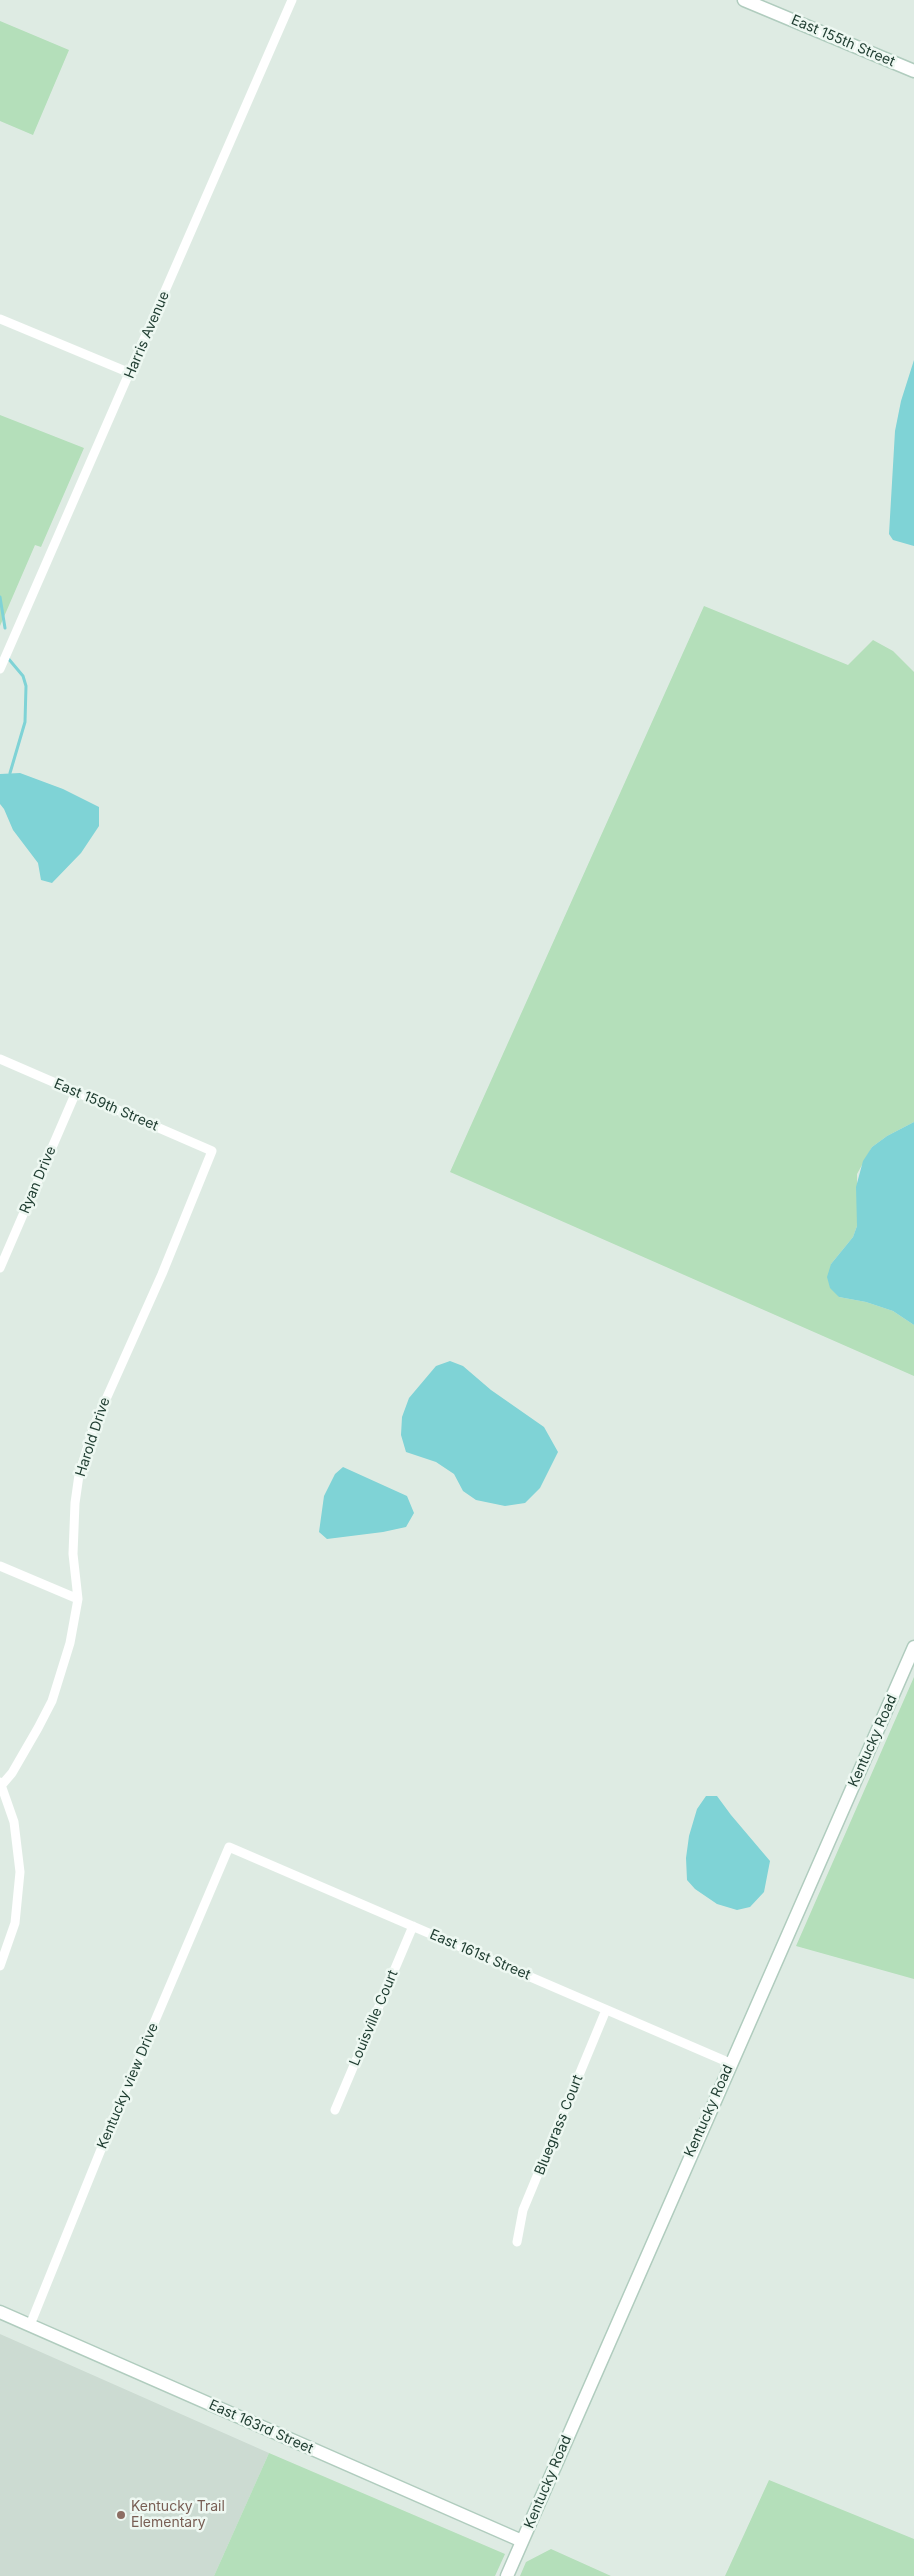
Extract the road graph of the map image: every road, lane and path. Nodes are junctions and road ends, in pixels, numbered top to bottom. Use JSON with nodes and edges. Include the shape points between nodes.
{"nodes":[{"id":1,"x":292,"y":0,"type":"edge"},
{"id":2,"x":744,"y":0,"type":"edge"},
{"id":3,"x":914,"y":71,"type":"edge"},
{"id":4,"x":0,"y":319,"type":"edge"},
{"id":5,"x":130,"y":373,"type":"junction"},
{"id":6,"x":0,"y":668,"type":"edge"},
{"id":7,"x":0,"y":1059,"type":"edge"},
{"id":8,"x":76,"y":1092,"type":"junction"},
{"id":9,"x":212,"y":1151,"type":"joint"},
{"id":10,"x":0,"y":1268,"type":"edge"},
{"id":11,"x":0,"y":1566,"type":"edge"},
{"id":12,"x":78,"y":1599,"type":"junction"},
{"id":13,"x":914,"y":1648,"type":"edge"},
{"id":14,"x":1,"y":1785,"type":"edge"},
{"id":15,"x":229,"y":1847,"type":"joint"},
{"id":16,"x":413,"y":1926,"type":"junction"},
{"id":17,"x":0,"y":1966,"type":"edge"},
{"id":18,"x":606,"y":2010,"type":"junction"},
{"id":19,"x":730,"y":2063,"type":"junction"},
{"id":20,"x":335,"y":2110,"type":"dead end"},
{"id":21,"x":517,"y":2242,"type":"dead end"},
{"id":22,"x":0,"y":2312,"type":"edge"},
{"id":23,"x":30,"y":2325,"type":"junction"},
{"id":24,"x":522,"y":2541,"type":"junction"},
{"id":25,"x":507,"y":2576,"type":"edge"}],
"edges":[{"from":1,"to":5,"type":"street","name":"Harris Avenue"},
{"from":2,"to":3,"type":"street","name":"East 155th Street"},
{"from":4,"to":5,"type":"street"},
{"from":5,"to":6,"type":"street","name":"Harris Avenue"},
{"from":7,"to":8,"type":"street","name":"East 159th Street"},
{"from":8,"to":9,"type":"street","name":"East 159th Street"},
{"from":8,"to":10,"type":"street","name":"Ryan Drive"},
{"from":9,"to":12,"type":"street","name":"Harold Drive","via":[[85,1453],[73,1532]]},
{"from":11,"to":12,"type":"street"},
{"from":12,"to":14,"type":"street","name":"Harold Drive","via":[[70,1643],[52,1701],[34,1736]]},
{"from":13,"to":19,"type":"street","name":"Kentucky Road"},
{"from":14,"to":17,"type":"street","via":[[14,1822],[20,1872],[15,1923]]},
{"from":15,"to":16,"type":"street","name":"East 161st Street"},
{"from":15,"to":23,"type":"street","name":"Kentucky view Drive"},
{"from":16,"to":18,"type":"street","name":"East 161st Street"},
{"from":16,"to":20,"type":"street","name":"Louisville Court"},
{"from":18,"to":19,"type":"street","name":"East 161st Street"},
{"from":18,"to":21,"type":"street","name":"Bluegrass Court","via":[[523,2210]]},
{"from":19,"to":24,"type":"street","name":"Kentucky Road"},
{"from":22,"to":23,"type":"street","name":"East 163rd Street"},
{"from":23,"to":24,"type":"street","name":"East 163rd Street"},
{"from":24,"to":25,"type":"street","name":"Kentucky Road"}]}
